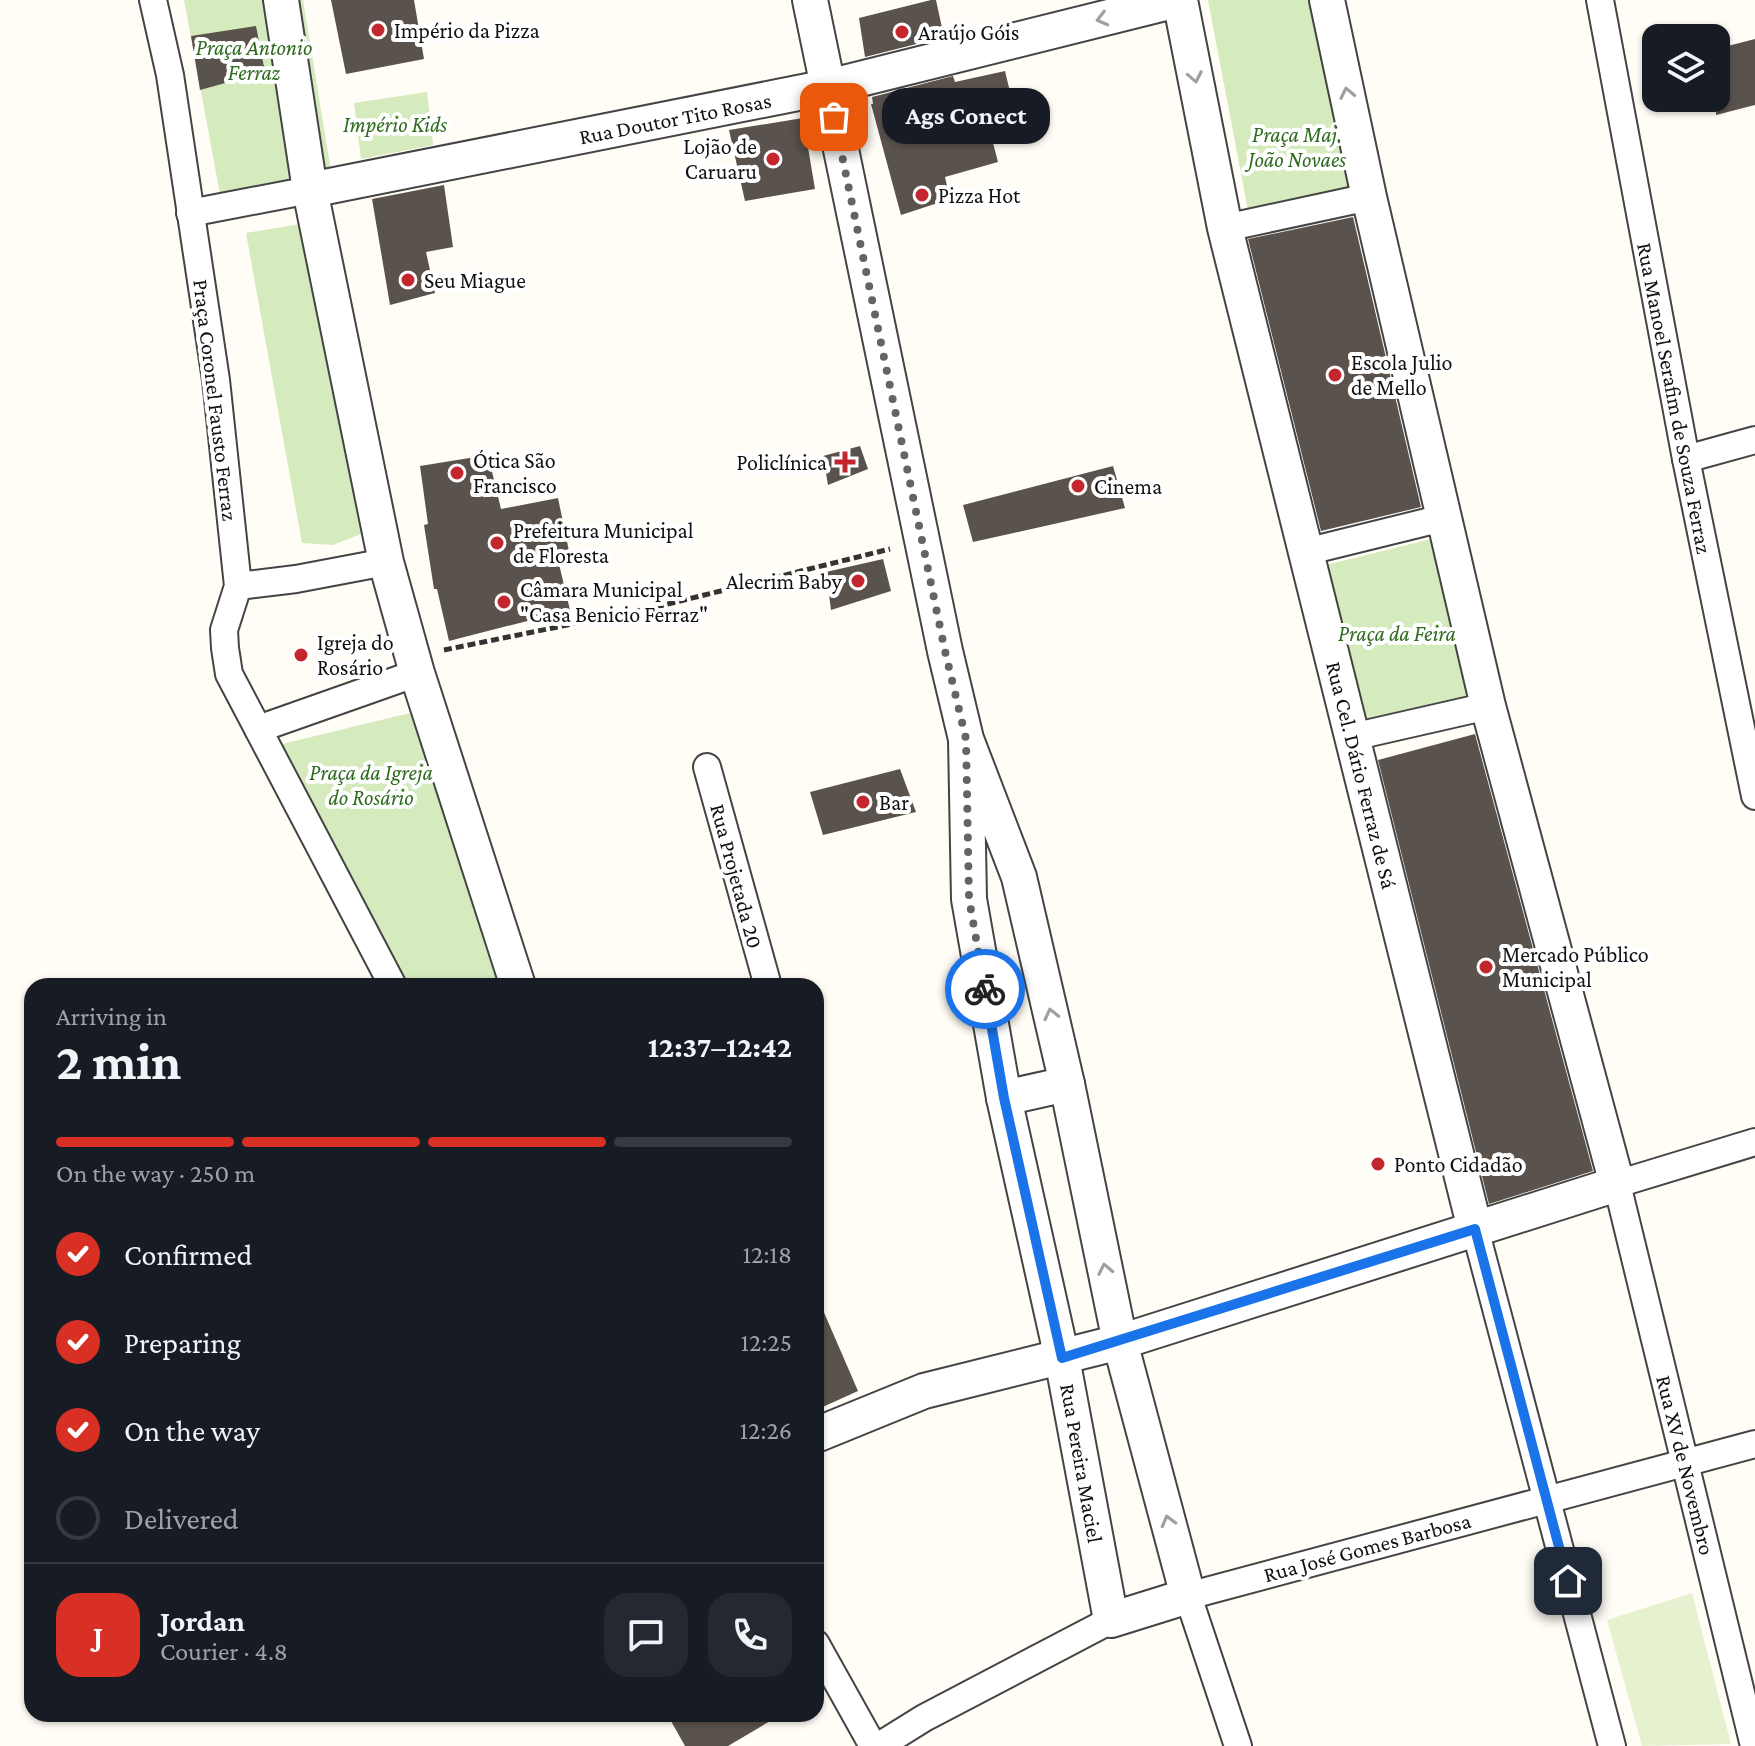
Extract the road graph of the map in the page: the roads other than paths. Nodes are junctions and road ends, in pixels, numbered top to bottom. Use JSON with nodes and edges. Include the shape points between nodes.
{"nodes":[{"id":1,"x":153,"y":0,"type":"edge"},
{"id":2,"x":281,"y":0,"type":"edge"},
{"id":3,"x":810,"y":0,"type":"edge"},
{"id":4,"x":1179,"y":0,"type":"edge"},
{"id":5,"x":1327,"y":0,"type":"edge"},
{"id":6,"x":1600,"y":0,"type":"edge"},
{"id":7,"x":828,"y":87,"type":"junction"},
{"id":8,"x":310,"y":190,"type":"junction"},
{"id":9,"x":1369,"y":197,"type":"junction"},
{"id":10,"x":190,"y":213,"type":"junction"},
{"id":11,"x":1225,"y":228,"type":"junction"},
{"id":12,"x":1755,"y":440,"type":"edge"},
{"id":13,"x":1686,"y":459,"type":"junction"},
{"id":14,"x":1443,"y":518,"type":"junction"},
{"id":15,"x":1305,"y":552,"type":"junction"},
{"id":16,"x":386,"y":562,"type":"junction"},
{"id":17,"x":238,"y":586,"type":"junction"},
{"id":18,"x":414,"y":665,"type":"junction"},
{"id":19,"x":1488,"y":706,"type":"junction"},
{"id":20,"x":258,"y":729,"type":"junction"},
{"id":21,"x":1352,"y":737,"type":"junction"},
{"id":22,"x":966,"y":739,"type":"junction"},
{"id":23,"x":707,"y":767,"type":"dead end"},
{"id":24,"x":1755,"y":796,"type":"edge"},
{"id":25,"x":389,"y":978,"type":"edge"},
{"id":26,"x":515,"y":978,"type":"edge"},
{"id":27,"x":766,"y":978,"type":"edge"},
{"id":28,"x":1067,"y":1084,"type":"junction"},
{"id":29,"x":1004,"y":1098,"type":"junction"},
{"id":30,"x":1755,"y":1142,"type":"edge"},
{"id":31,"x":1617,"y":1184,"type":"junction"},
{"id":32,"x":1475,"y":1229,"type":"junction"},
{"id":33,"x":1120,"y":1342,"type":"junction"},
{"id":34,"x":1062,"y":1358,"type":"junction"},
{"id":35,"x":824,"y":1432,"type":"edge"},
{"id":36,"x":1755,"y":1444,"type":"edge"},
{"id":37,"x":1686,"y":1462,"type":"junction"},
{"id":38,"x":1547,"y":1498,"type":"junction"},
{"id":39,"x":1188,"y":1596,"type":"junction"},
{"id":40,"x":1111,"y":1620,"type":"junction"},
{"id":41,"x":824,"y":1658,"type":"edge"},
{"id":42,"x":876,"y":1746,"type":"edge"},
{"id":43,"x":1238,"y":1746,"type":"edge"},
{"id":44,"x":1612,"y":1746,"type":"edge"},
{"id":45,"x":1754,"y":1746,"type":"edge"}],
"edges":[{"from":1,"to":10,"type":"street"},
{"from":2,"to":8,"type":"street"},
{"from":3,"to":7,"type":"street","name":"Rua Pereira Maciel"},
{"from":4,"to":7,"type":"street","name":"Rua Doutor Tito Rosas","one_way":true},
{"from":4,"to":11,"type":"street","name":"Rua Cel. Dário Ferraz de Sá","one_way":true},
{"from":9,"to":5,"type":"street","one_way":true},
{"from":6,"to":13,"type":"street","name":"Rua Manoel Serafim de Souza Ferraz"},
{"from":7,"to":8,"type":"street","name":"Rua Doutor Tito Rosas"},
{"from":7,"to":22,"type":"street","name":"Rua Pereira Maciel"},
{"from":8,"to":10,"type":"street"},
{"from":8,"to":16,"type":"street"},
{"from":9,"to":11,"type":"street"},
{"from":9,"to":14,"type":"street"},
{"from":10,"to":17,"type":"street","name":"Praça Coronel Fausto Ferraz","via":[[216,380]]},
{"from":11,"to":15,"type":"street","name":"Rua Cel. Dário Ferraz de Sá"},
{"from":12,"to":13,"type":"street"},
{"from":13,"to":24,"type":"street","name":"Rua Manoel Serafim de Souza Ferraz"},
{"from":14,"to":15,"type":"street"},
{"from":14,"to":19,"type":"street"},
{"from":15,"to":21,"type":"street","name":"Rua Cel. Dário Ferraz de Sá"},
{"from":16,"to":17,"type":"street"},
{"from":16,"to":18,"type":"street"},
{"from":17,"to":20,"type":"street","via":[[224,630],[225,648],[229,674]]},
{"from":18,"to":20,"type":"street"},
{"from":18,"to":26,"type":"street"},
{"from":19,"to":21,"type":"street"},
{"from":19,"to":31,"type":"street"},
{"from":20,"to":25,"type":"street"},
{"from":21,"to":32,"type":"street","name":"Rua Cel. Dário Ferraz de Sá"},
{"from":28,"to":22,"type":"street","name":"Rua Pereira Maciel","one_way":true,"via":[[1019,877]]},
{"from":22,"to":29,"type":"street","name":"Rua Pereira Maciel","via":[[969,899]]},
{"from":23,"to":27,"type":"street","name":"Rua Projetada 20"},
{"from":28,"to":29,"type":"street"},
{"from":33,"to":28,"type":"street","name":"Rua Pereira Maciel","one_way":true},
{"from":29,"to":34,"type":"street","name":"Rua Pereira Maciel"},
{"from":30,"to":31,"type":"street"},
{"from":31,"to":32,"type":"street"},
{"from":31,"to":37,"type":"street","name":"Rua XV de Novembro"},
{"from":32,"to":33,"type":"street"},
{"from":32,"to":38,"type":"street"},
{"from":33,"to":34,"type":"street"},
{"from":39,"to":33,"type":"street","name":"Rua Pereira Maciel","one_way":true},
{"from":34,"to":35,"type":"street","via":[[924,1391]]},
{"from":34,"to":40,"type":"street","name":"Rua Pereira Maciel"},
{"from":36,"to":37,"type":"street","name":"Rua José Gomes Barbosa"},
{"from":37,"to":38,"type":"street","name":"Rua José Gomes Barbosa"},
{"from":37,"to":45,"type":"street","name":"Rua XV de Novembro"},
{"from":38,"to":39,"type":"street","name":"Rua José Gomes Barbosa"},
{"from":38,"to":44,"type":"street"},
{"from":39,"to":40,"type":"street"},
{"from":39,"to":43,"type":"street"},
{"from":40,"to":42,"type":"street"},
{"from":41,"to":42,"type":"street"}]}
